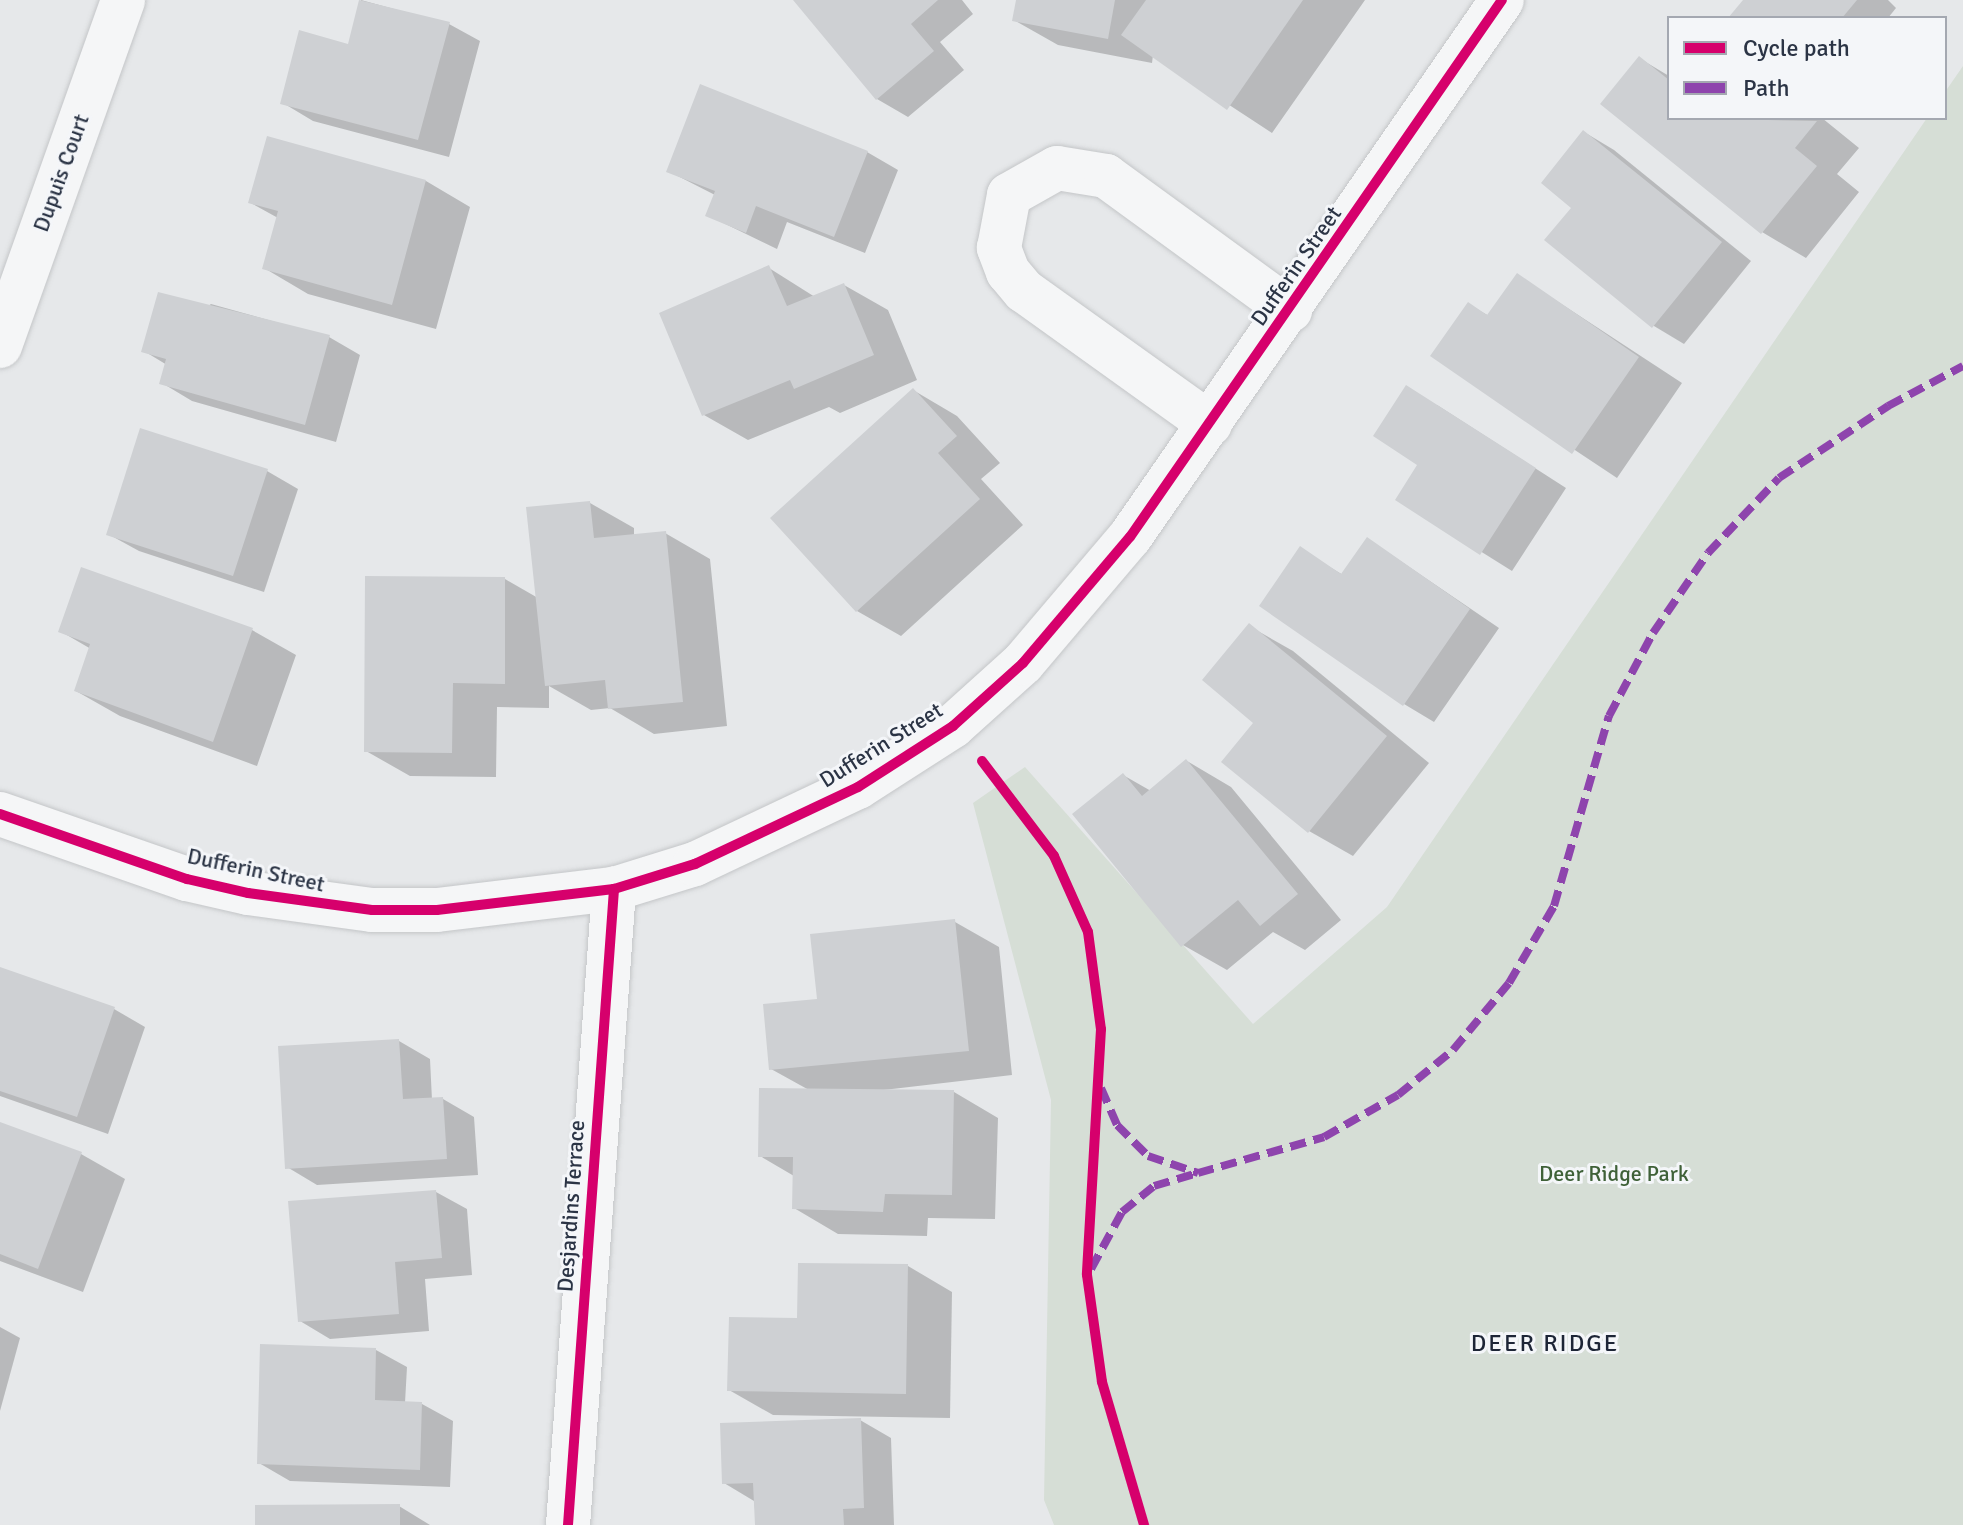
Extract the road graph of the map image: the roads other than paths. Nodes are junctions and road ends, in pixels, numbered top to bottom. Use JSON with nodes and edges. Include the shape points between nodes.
{"nodes":[{"id":1,"x":123,"y":0,"type":"edge"},
{"id":2,"x":1502,"y":0,"type":"edge"},
{"id":3,"x":1290,"y":310,"type":"junction"},
{"id":4,"x":0,"y":346,"type":"edge"},
{"id":5,"x":1210,"y":424,"type":"junction"},
{"id":6,"x":0,"y":814,"type":"edge"},
{"id":7,"x":614,"y":889,"type":"junction"},
{"id":8,"x":568,"y":1525,"type":"edge"}],
"edges":[{"from":1,"to":4,"type":"street","name":"Dupuis Court"},
{"from":2,"to":3,"type":"street","name":"Dufferin Street"},
{"from":3,"to":5,"type":"street","name":"Dufferin Street"},
{"from":3,"to":5,"type":"street","name":"Dufferin Street","via":[[1106,176],[1057,168],[1009,195],[999,248],[1008,272],[1024,291]]},
{"from":5,"to":7,"type":"street","name":"Dufferin Street","via":[[1076,601],[1023,663],[953,726],[858,787],[781,825],[695,864]]},
{"from":6,"to":7,"type":"street","name":"Dufferin Street","via":[[187,879],[307,904],[437,910]]},
{"from":7,"to":8,"type":"street","name":"Desjardins Terrace"}]}
